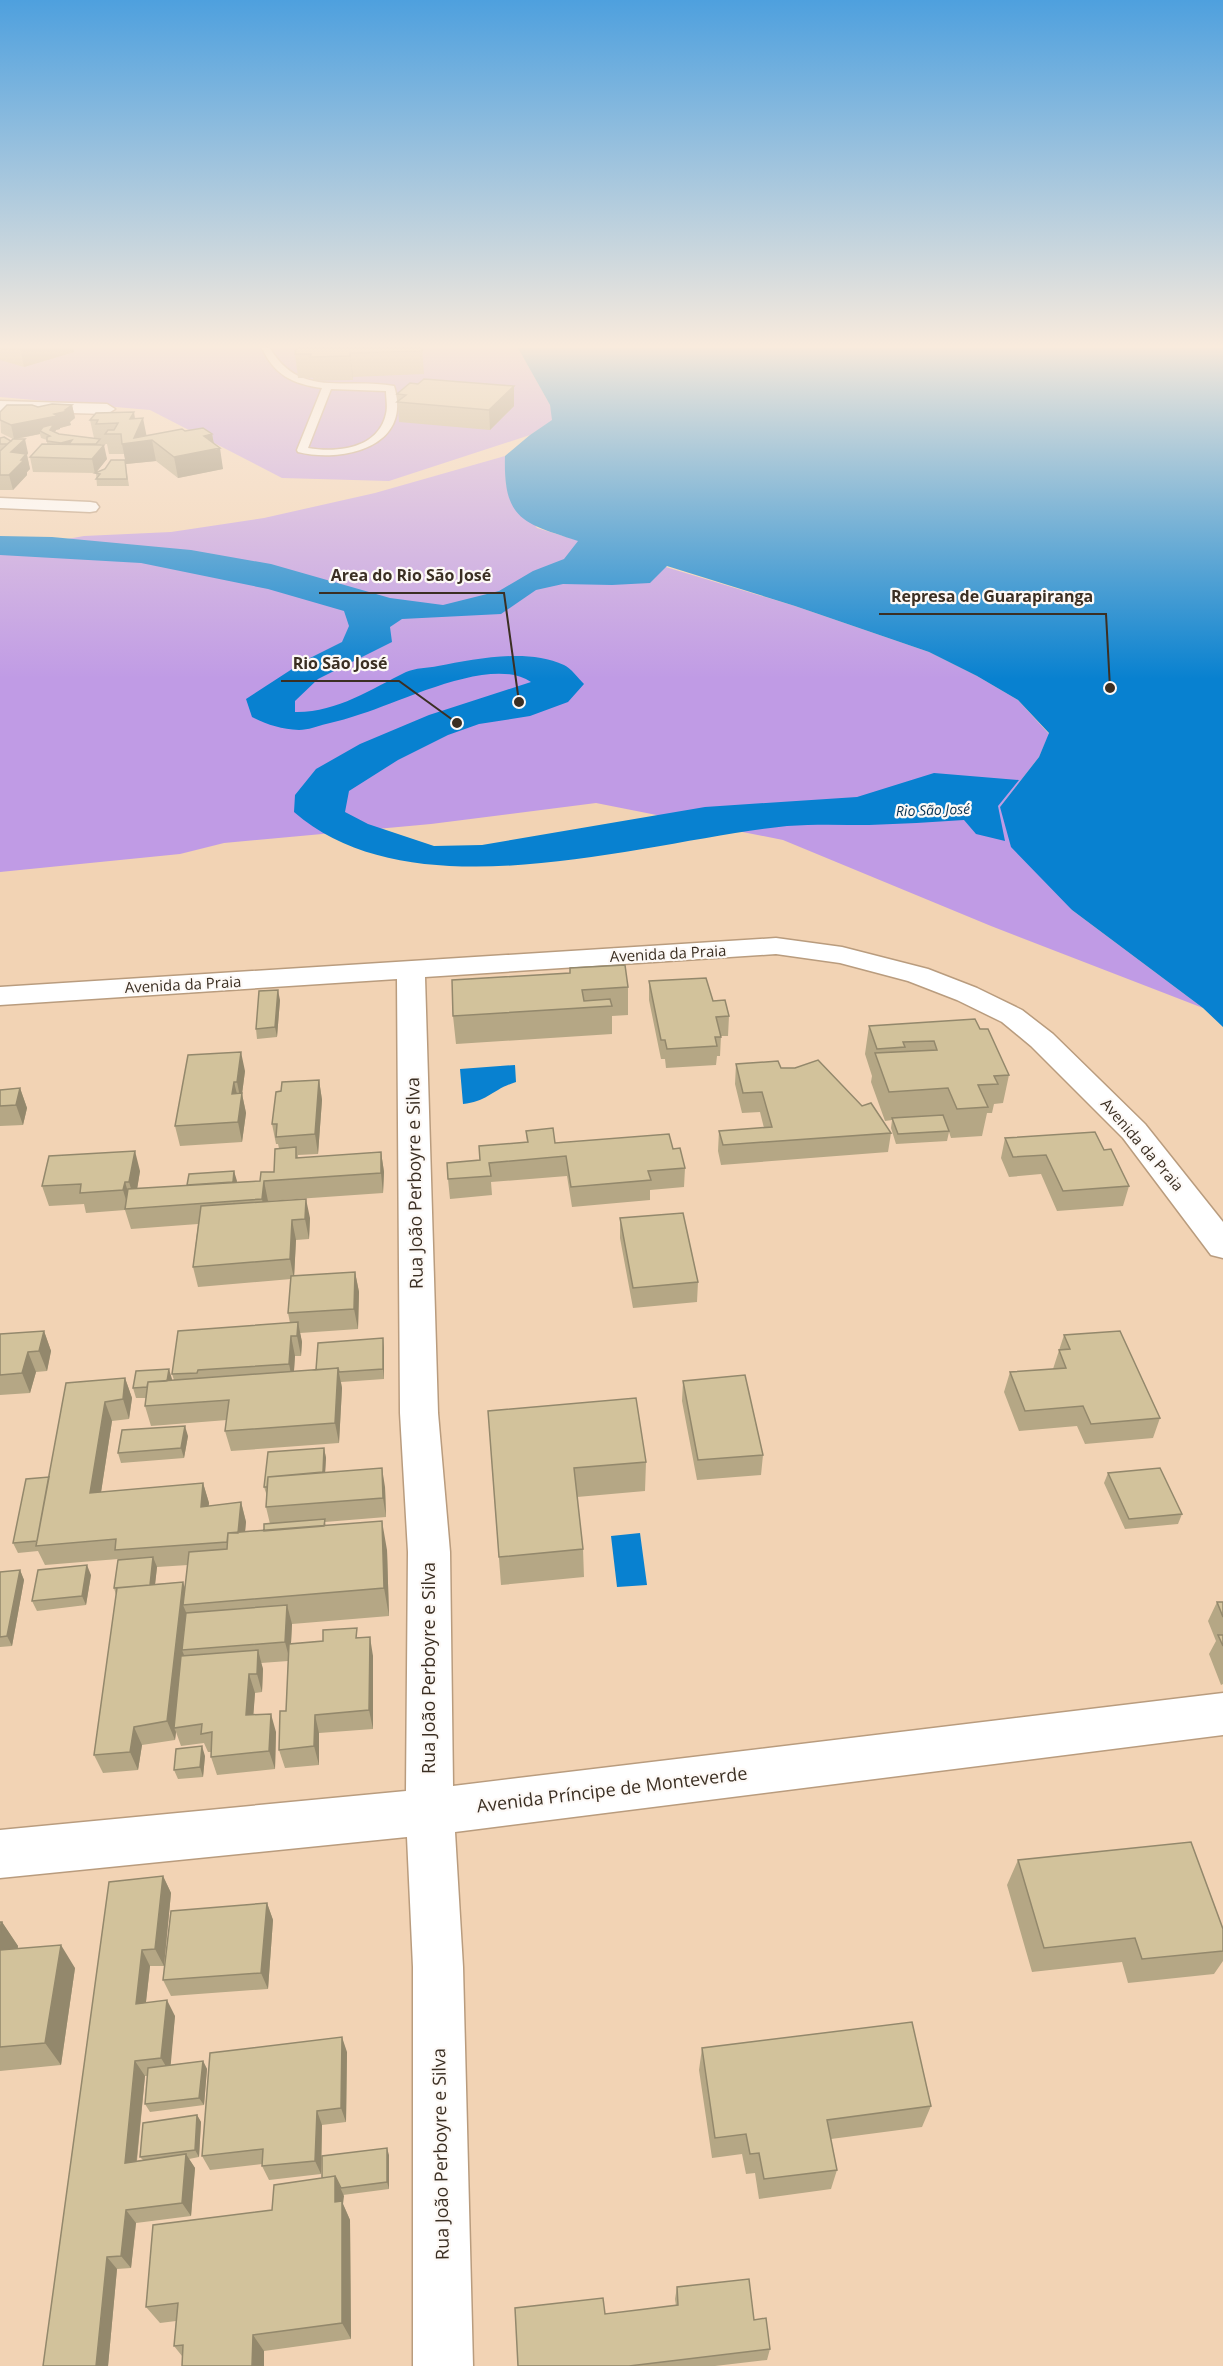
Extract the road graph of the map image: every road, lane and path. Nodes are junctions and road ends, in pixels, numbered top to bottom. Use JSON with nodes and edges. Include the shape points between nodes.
{"nodes":[{"id":1,"x":0,"y":503,"type":"edge"},
{"id":2,"x":90,"y":507,"type":"dead end"},
{"id":3,"x":411,"y":971,"type":"junction"},
{"id":4,"x":0,"y":996,"type":"edge"},
{"id":5,"x":1223,"y":1245,"type":"edge"},
{"id":6,"x":1223,"y":1714,"type":"edge"},
{"id":7,"x":430,"y":1812,"type":"junction"},
{"id":8,"x":0,"y":1854,"type":"edge"},
{"id":9,"x":442,"y":2366,"type":"edge"}],
"edges":[{"from":1,"to":2,"type":"street"},
{"from":3,"to":4,"type":"street","name":"Avenida da Praia"},
{"from":3,"to":5,"type":"street","name":"Avenida da Praia","via":[[776,946],[842,955],[918,975],[1012,1016],[1042,1040],[1134,1131]]},
{"from":3,"to":7,"type":"street","name":"Rua João Perboyre e Silva","via":[[419,1413],[429,1551]]},
{"from":6,"to":7,"type":"street","name":"Avenida Príncipe de Monteverde"},
{"from":7,"to":8,"type":"street","name":"Avenida Príncipe de Monteverde"},
{"from":7,"to":9,"type":"street","name":"Rua João Perboyre e Silva","via":[[438,1979]]}]}
